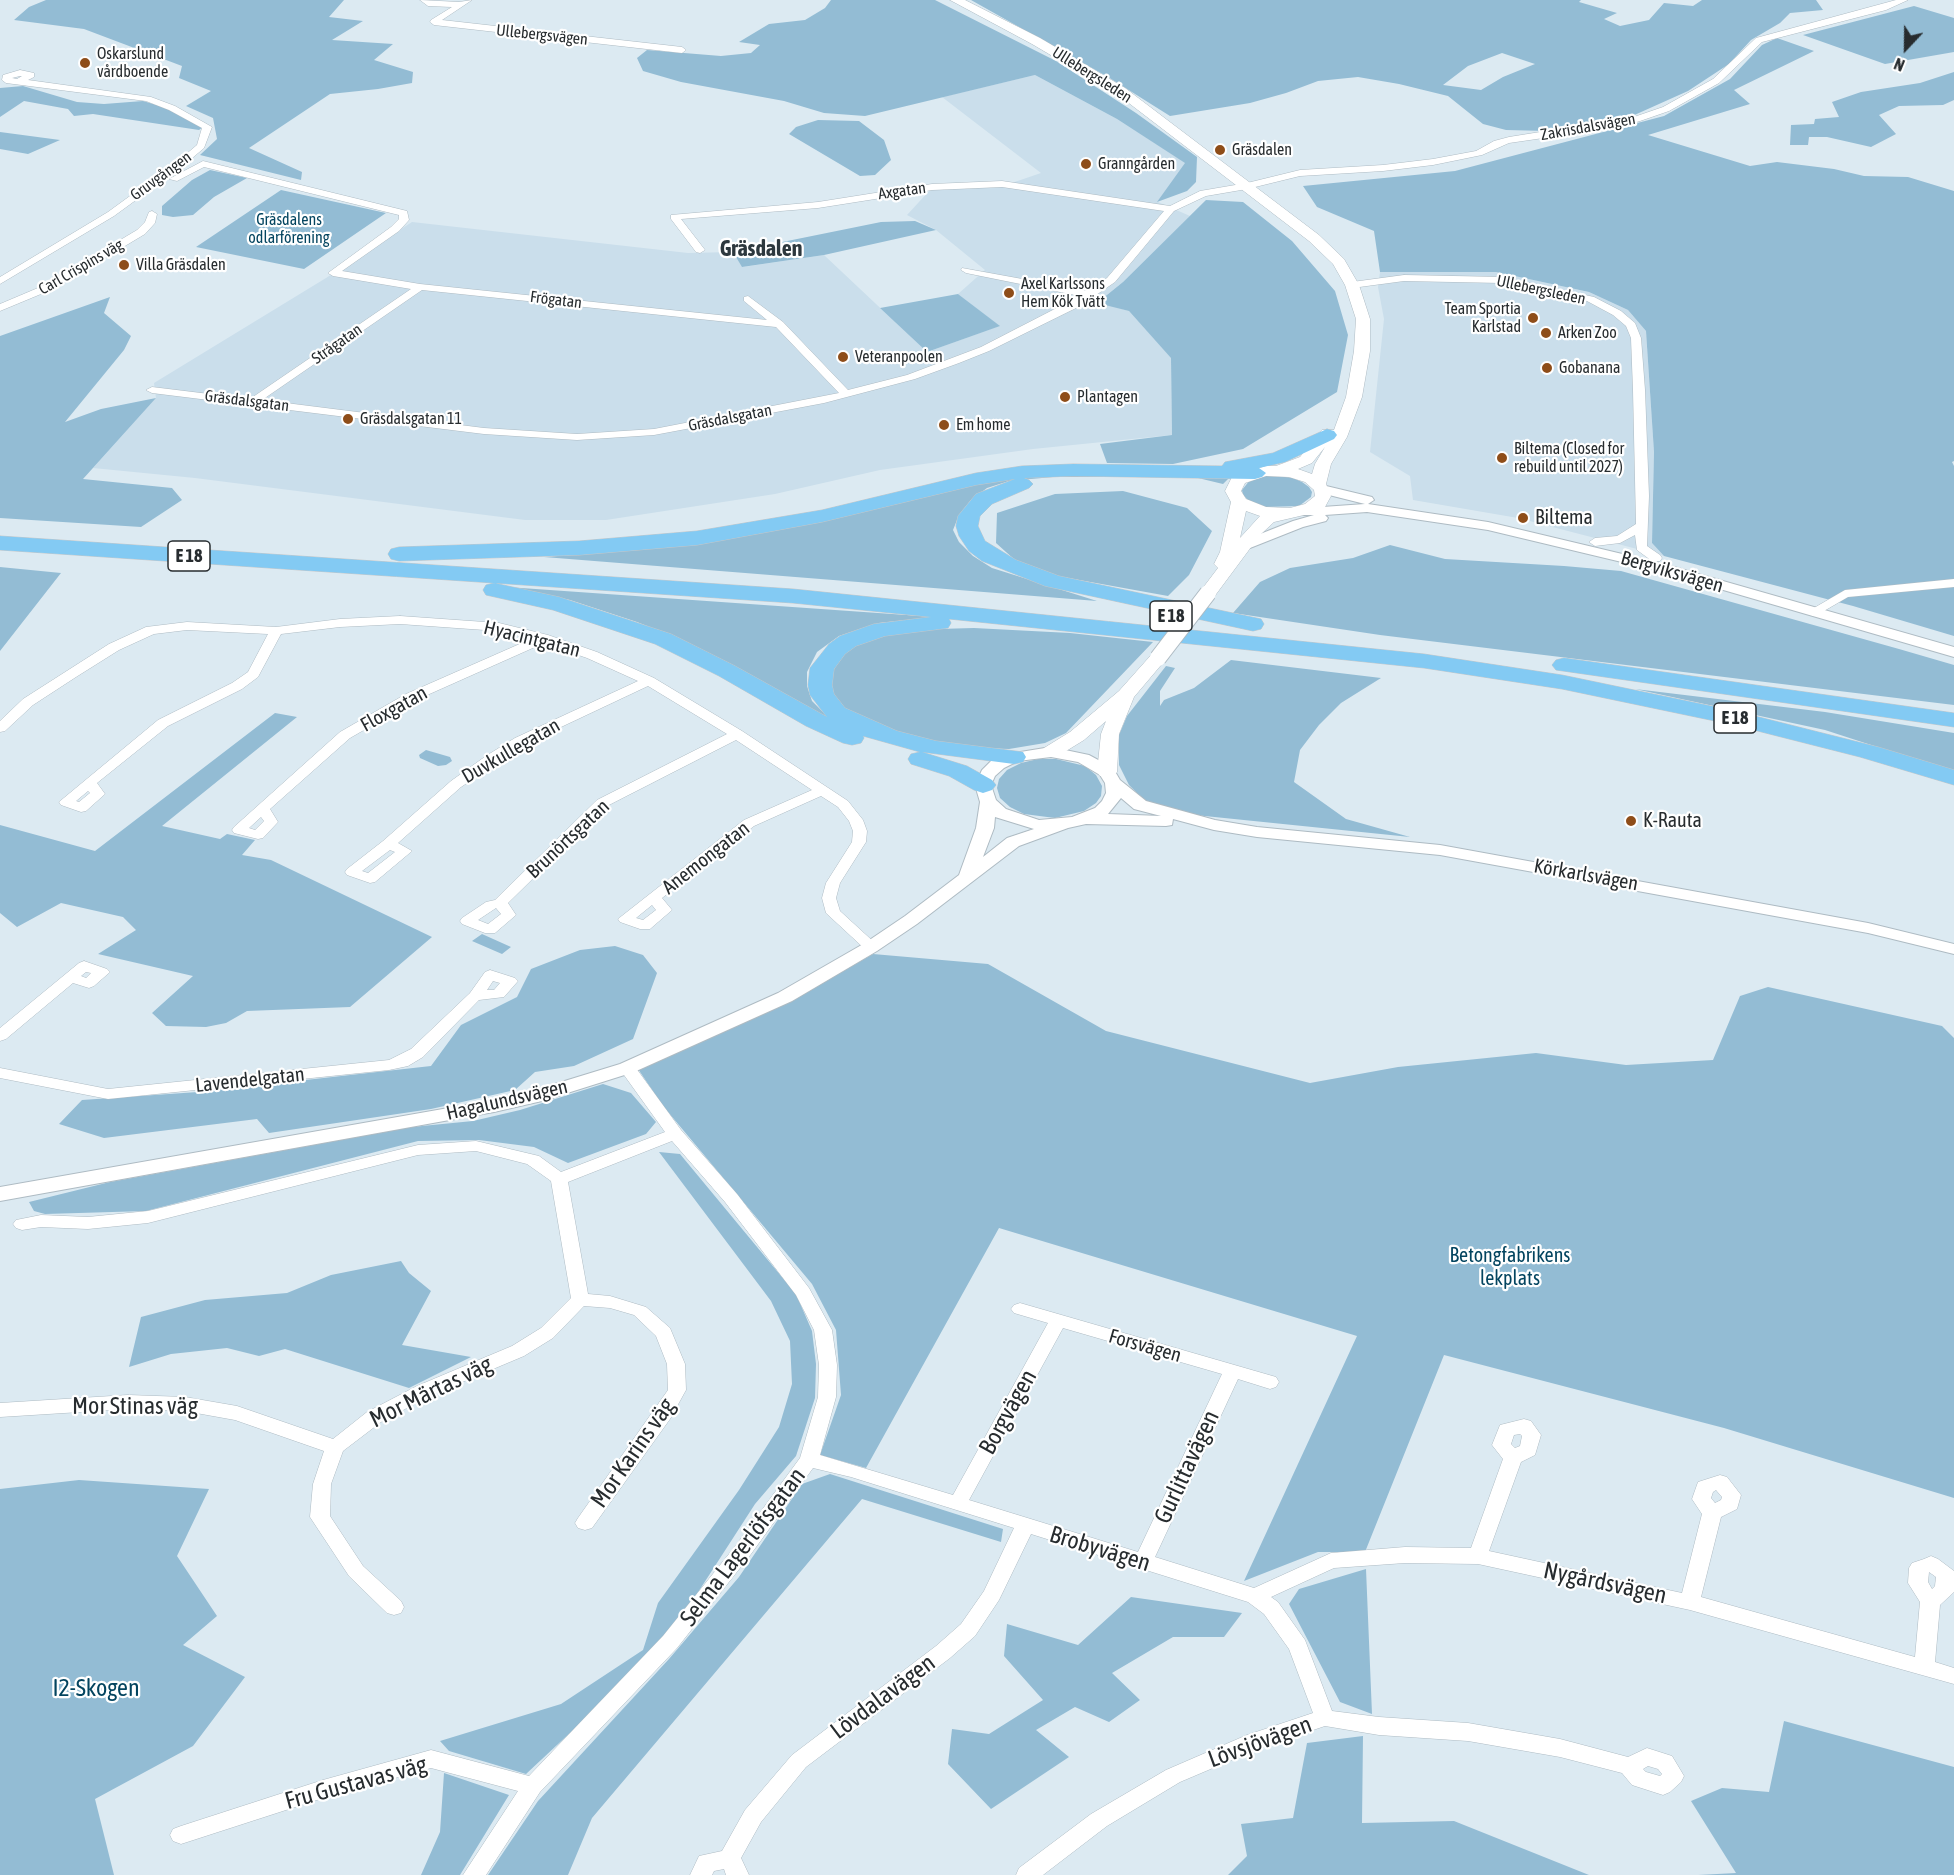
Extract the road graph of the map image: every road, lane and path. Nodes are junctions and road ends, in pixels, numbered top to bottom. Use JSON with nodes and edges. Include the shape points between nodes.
{"nodes":[{"id":1,"x":424,"y":0,"type":"edge"},
{"id":2,"x":956,"y":0,"type":"edge"},
{"id":3,"x":1904,"y":0,"type":"edge"},
{"id":4,"x":464,"y":2,"type":"edge"},
{"id":5,"x":682,"y":50,"type":"dead end"},
{"id":6,"x":20,"y":81,"type":"dead end"},
{"id":7,"x":1247,"y":186,"type":"junction"},
{"id":8,"x":1171,"y":209,"type":"junction"},
{"id":9,"x":111,"y":214,"type":"junction"},
{"id":10,"x":152,"y":214,"type":"dead end"},
{"id":11,"x":700,"y":250,"type":"dead end"},
{"id":12,"x":966,"y":270,"type":"dead end"},
{"id":13,"x":0,"y":281,"type":"edge"},
{"id":14,"x":1352,"y":285,"type":"junction"},
{"id":15,"x":420,"y":287,"type":"junction"},
{"id":16,"x":1090,"y":295,"type":"junction"},
{"id":17,"x":748,"y":299,"type":"dead end"},
{"id":18,"x":0,"y":308,"type":"edge"},
{"id":19,"x":779,"y":324,"type":"junction"},
{"id":20,"x":152,"y":390,"type":"dead end"},
{"id":21,"x":846,"y":394,"type":"junction"},
{"id":22,"x":254,"y":401,"type":"junction"},
{"id":23,"x":1346,"y":415,"type":"junction"},
{"id":24,"x":1327,"y":435,"type":"junction"},
{"id":25,"x":1279,"y":471,"type":"junction"},
{"id":26,"x":1186,"y":472,"type":"junction"},
{"id":27,"x":1255,"y":473,"type":"junction"},
{"id":28,"x":1320,"y":487,"type":"junction"},
{"id":29,"x":1236,"y":496,"type":"junction"},
{"id":30,"x":1385,"y":510,"type":"junction"},
{"id":31,"x":1299,"y":512,"type":"junction"},
{"id":32,"x":1280,"y":514,"type":"junction"},
{"id":33,"x":1643,"y":525,"type":"junction"},
{"id":34,"x":0,"y":530,"type":"edge"},
{"id":35,"x":1595,"y":542,"type":"junction"},
{"id":36,"x":0,"y":543,"type":"edge"},
{"id":37,"x":1245,"y":545,"type":"junction"},
{"id":38,"x":1656,"y":558,"type":"junction"},
{"id":39,"x":380,"y":562,"type":"junction"},
{"id":40,"x":1954,"y":583,"type":"edge"},
{"id":41,"x":1211,"y":589,"type":"junction"},
{"id":42,"x":1819,"y":609,"type":"junction"},
{"id":43,"x":276,"y":630,"type":"junction"},
{"id":44,"x":1248,"y":632,"type":"junction"},
{"id":45,"x":543,"y":638,"type":"junction"},
{"id":46,"x":1954,"y":644,"type":"edge"},
{"id":47,"x":1954,"y":652,"type":"edge"},
{"id":48,"x":649,"y":681,"type":"junction"},
{"id":49,"x":1126,"y":695,"type":"junction"},
{"id":50,"x":1954,"y":720,"type":"edge"},
{"id":51,"x":0,"y":728,"type":"edge"},
{"id":52,"x":737,"y":734,"type":"junction"},
{"id":53,"x":1051,"y":752,"type":"junction"},
{"id":54,"x":1014,"y":757,"type":"junction"},
{"id":55,"x":1110,"y":777,"type":"junction"},
{"id":56,"x":1954,"y":778,"type":"edge"},
{"id":57,"x":90,"y":783,"type":"dead end"},
{"id":58,"x":823,"y":790,"type":"junction"},
{"id":59,"x":986,"y":794,"type":"junction"},
{"id":60,"x":263,"y":808,"type":"dead end"},
{"id":61,"x":1087,"y":819,"type":"junction"},
{"id":62,"x":1061,"y":825,"type":"junction"},
{"id":63,"x":1214,"y":825,"type":"junction"},
{"id":64,"x":388,"y":844,"type":"dead end"},
{"id":65,"x":967,"y":876,"type":"junction"},
{"id":66,"x":654,"y":898,"type":"dead end"},
{"id":67,"x":500,"y":903,"type":"dead end"},
{"id":68,"x":872,"y":947,"type":"junction"},
{"id":69,"x":1954,"y":949,"type":"edge"},
{"id":70,"x":70,"y":978,"type":"dead end"},
{"id":71,"x":475,"y":996,"type":"dead end"},
{"id":72,"x":0,"y":1036,"type":"edge"},
{"id":73,"x":627,"y":1068,"type":"junction"},
{"id":74,"x":0,"y":1073,"type":"edge"},
{"id":75,"x":675,"y":1134,"type":"junction"},
{"id":76,"x":559,"y":1179,"type":"junction"},
{"id":77,"x":0,"y":1194,"type":"edge"},
{"id":78,"x":22,"y":1224,"type":"dead end"},
{"id":79,"x":580,"y":1300,"type":"junction"},
{"id":80,"x":1020,"y":1309,"type":"dead end"},
{"id":81,"x":1058,"y":1321,"type":"junction"},
{"id":82,"x":1232,"y":1372,"type":"junction"},
{"id":83,"x":1270,"y":1382,"type":"dead end"},
{"id":84,"x":0,"y":1410,"type":"edge"},
{"id":85,"x":335,"y":1447,"type":"junction"},
{"id":86,"x":1513,"y":1458,"type":"dead end"},
{"id":87,"x":809,"y":1460,"type":"junction"},
{"id":88,"x":958,"y":1503,"type":"junction"},
{"id":89,"x":1712,"y":1513,"type":"dead end"},
{"id":90,"x":585,"y":1523,"type":"dead end"},
{"id":91,"x":1025,"y":1526,"type":"junction"},
{"id":92,"x":1478,"y":1556,"type":"junction"},
{"id":93,"x":1143,"y":1562,"type":"junction"},
{"id":94,"x":1254,"y":1596,"type":"junction"},
{"id":95,"x":1930,"y":1600,"type":"dead end"},
{"id":96,"x":1690,"y":1602,"type":"junction"},
{"id":97,"x":394,"y":1607,"type":"dead end"},
{"id":98,"x":1924,"y":1668,"type":"junction"},
{"id":99,"x":1954,"y":1676,"type":"edge"},
{"id":100,"x":1325,"y":1718,"type":"junction"},
{"id":101,"x":1629,"y":1766,"type":"dead end"},
{"id":102,"x":533,"y":1786,"type":"junction"},
{"id":103,"x":180,"y":1835,"type":"dead end"},
{"id":104,"x":733,"y":1867,"type":"edge"},
{"id":105,"x":474,"y":1875,"type":"edge"},
{"id":106,"x":701,"y":1875,"type":"edge"},
{"id":107,"x":1027,"y":1875,"type":"edge"}],
"edges":[{"from":1,"to":4,"type":"street","name":"Ullebergsvägen"},
{"from":2,"to":7,"type":"main road","name":"Ullebergsleden","via":[[1036,40],[1121,91]]},
{"from":3,"to":7,"type":"street","name":"Zakrisdalsvägen","via":[[1883,9],[1759,40],[1716,81],[1666,109],[1637,119],[1509,140],[1479,153],[1433,162],[1300,173]]},
{"from":4,"to":5,"type":"street","name":"Ullebergsvägen","via":[[434,22]]},
{"from":6,"to":9,"type":"street","name":"Gruvgången","via":[[148,99],[207,127],[201,146]]},
{"from":7,"to":8,"type":"street","name":"Gräsdalsgatan","via":[[1203,193]]},
{"from":7,"to":14,"type":"main road","name":"Ullebergsleden","via":[[1280,224]]},
{"from":8,"to":11,"type":"street","name":"Axgatan","via":[[1002,184],[932,187],[818,205],[674,217]]},
{"from":8,"to":16,"type":"street","name":"Gräsdalsgatan","via":[[1111,280]]},
{"from":9,"to":13,"type":"street","name":"Gruvgången"},
{"from":9,"to":15,"type":"street","name":"Frögatan","via":[[203,164],[404,213],[404,220],[395,229],[333,273]]},
{"from":10,"to":18,"type":"street","name":"Carl Crispins väg","via":[[141,232],[109,252],[49,287]]},
{"from":12,"to":16,"type":"street"},
{"from":14,"to":23,"type":"main road","via":[[1363,319],[1362,351],[1354,397]]},
{"from":14,"to":33,"type":"street","name":"Ullebergsleden","via":[[1404,278],[1502,280],[1590,299],[1617,313],[1631,325],[1636,338]]},
{"from":15,"to":19,"type":"street","name":"Frögatan"},
{"from":15,"to":22,"type":"street","name":"Strågatan"},
{"from":16,"to":21,"type":"street","name":"Gräsdalsgatan","via":[[985,349],[911,377]]},
{"from":17,"to":19,"type":"street"},
{"from":19,"to":21,"type":"street"},
{"from":20,"to":22,"type":"street","name":"Gräsdalsgatan"},
{"from":21,"to":22,"type":"street","name":"Gräsdalsgatan","via":[[654,432],[577,437],[484,431]]},
{"from":23,"to":24,"type":"main road"},
{"from":23,"to":28,"type":"main road","via":[[1339,437],[1323,464]]},
{"from":24,"to":25,"type":"main road","via":[[1306,460]]},
{"from":24,"to":26,"type":"highway","via":[[1278,458]]},
{"from":25,"to":27,"type":"main road"},
{"from":25,"to":28,"type":"main road","via":[[1301,475]]},
{"from":26,"to":27,"type":"highway"},
{"from":26,"to":39,"type":"highway","via":[[1046,471],[998,475],[822,516],[697,538]]},
{"from":27,"to":29,"type":"main road","via":[[1238,480]]},
{"from":28,"to":31,"type":"main road","via":[[1323,496],[1319,503]]},
{"from":28,"to":35,"type":"street","name":"Bergviksvägen","via":[[1362,499],[1468,514]]},
{"from":29,"to":32,"type":"main road","via":[[1264,512]]},
{"from":29,"to":41,"type":"main road","via":[[1229,552]]},
{"from":29,"to":44,"type":"highway","via":[[1192,481],[1032,482],[984,499],[975,507],[967,526],[977,546],[1028,573]]},
{"from":30,"to":31,"type":"street","name":"Bergviksvägen","via":[[1348,507]]},
{"from":30,"to":37,"type":"street","name":"Bergviksvägen","via":[[1310,520]]},
{"from":30,"to":42,"type":"street","name":"Bergviksvägen","via":[[1488,526]]},
{"from":31,"to":32,"type":"main road"},
{"from":32,"to":37,"type":"main road","via":[[1261,523]]},
{"from":33,"to":35,"type":"street","via":[[1620,539]]},
{"from":33,"to":38,"type":"street","name":"Ullebergsleden","via":[[1641,547]]},
{"from":34,"to":39,"type":"highway","number":"E 18"},
{"from":35,"to":38,"type":"street","name":"Bergviksvägen"},
{"from":36,"to":39,"type":"highway","number":"E 18"},
{"from":37,"to":41,"type":"main road"},
{"from":38,"to":42,"type":"street","name":"Bergviksvägen"},
{"from":39,"to":44,"type":"highway","number":"E 18"},
{"from":39,"to":59,"type":"highway","via":[[560,604],[632,626],[697,654],[843,735],[948,767]]},
{"from":40,"to":42,"type":"street","via":[[1845,594]]},
{"from":41,"to":49,"type":"main road","bridge":true},
{"from":42,"to":46,"type":"street","name":"Bergviksvägen"},
{"from":42,"to":47,"type":"street","name":"Bergviksvägen"},
{"from":43,"to":45,"type":"street","name":"Hyacintgatan","via":[[400,620],[499,627]]},
{"from":43,"to":51,"type":"street","name":"Hyacintgatan","via":[[187,626],[143,633],[36,697]]},
{"from":43,"to":57,"type":"street","via":[[253,674],[163,723]]},
{"from":44,"to":50,"type":"highway","number":"E 18","via":[[1668,679]]},
{"from":44,"to":54,"type":"highway","via":[[960,622],[907,625],[865,634],[837,649],[822,668],[820,685],[829,706],[867,729],[913,744]]},
{"from":44,"to":56,"type":"highway","number":"E 18","via":[[1613,692],[1802,734]]},
{"from":45,"to":48,"type":"street","name":"Hyacintgatan"},
{"from":45,"to":60,"type":"street","name":"Floxgatan","via":[[411,697],[345,735]]},
{"from":48,"to":52,"type":"street","name":"Hyacintgatan"},
{"from":48,"to":64,"type":"street","name":"Duvkullegatan","via":[[520,741],[491,759]]},
{"from":49,"to":53,"type":"main road"},
{"from":49,"to":55,"type":"main road","via":[[1110,734]]},
{"from":52,"to":58,"type":"street","name":"Hyacintgatan"},
{"from":52,"to":67,"type":"street","name":"Brunörtsgatan","via":[[602,803]]},
{"from":53,"to":54,"type":"street"},
{"from":53,"to":55,"type":"street","via":[[1083,758]]},
{"from":54,"to":59,"type":"street","via":[[988,774]]},
{"from":55,"to":61,"type":"street","via":[[1114,793],[1110,803]]},
{"from":55,"to":63,"type":"street","name":"Körkarlsvägen","via":[[1140,806]]},
{"from":58,"to":66,"type":"street","name":"Anemongatan","via":[[749,823]]},
{"from":58,"to":68,"type":"street","name":"Hyacintgatan","via":[[843,804],[860,831],[859,842],[833,883],[829,898],[833,913]]},
{"from":59,"to":62,"type":"street","via":[[1000,813],[1039,825]]},
{"from":59,"to":65,"type":"street","via":[[986,828]]},
{"from":61,"to":62,"type":"street"},
{"from":61,"to":63,"type":"street","name":"Körkarlsvägen"},
{"from":62,"to":65,"type":"street","name":"Hagalundsvägen","via":[[1013,842]]},
{"from":63,"to":69,"type":"street","name":"Körkarlsvägen","via":[[1440,850],[1868,928]]},
{"from":65,"to":68,"type":"street","name":"Hagalundsvägen"},
{"from":68,"to":73,"type":"street","name":"Hagalundsvägen","via":[[785,997]]},
{"from":70,"to":72,"type":"street"},
{"from":71,"to":74,"type":"street","name":"Lavendelgatan","via":[[417,1053],[389,1065],[108,1094]]},
{"from":73,"to":75,"type":"street","name":"Selma Lagerlöfsgatan"},
{"from":73,"to":77,"type":"street","name":"Hagalundsvägen","via":[[494,1106]]},
{"from":75,"to":76,"type":"street"},
{"from":75,"to":87,"type":"street","name":"Selma Lagerlöfsgatan","via":[[731,1198],[803,1292],[823,1330],[827,1397]]},
{"from":76,"to":78,"type":"street","via":[[533,1160],[476,1146],[418,1150],[148,1217]]},
{"from":76,"to":79,"type":"street"},
{"from":79,"to":85,"type":"street","name":"Mor Märtas väg","via":[[547,1333],[518,1351],[423,1391],[374,1417]]},
{"from":79,"to":90,"type":"street","name":"Mor Karins väg","via":[[610,1302],[640,1311],[664,1334],[676,1364],[677,1390]]},
{"from":80,"to":81,"type":"street","name":"Forsvägen"},
{"from":81,"to":82,"type":"street","name":"Forsvägen"},
{"from":81,"to":88,"type":"street","name":"Borgvägen"},
{"from":82,"to":83,"type":"street","name":"Forsvägen"},
{"from":82,"to":93,"type":"street","name":"Gurlittavägen"},
{"from":84,"to":85,"type":"street","name":"Mor Stinas väg","via":[[128,1401],[185,1404],[237,1413]]},
{"from":85,"to":97,"type":"street","via":[[322,1484],[320,1517],[356,1571]]},
{"from":86,"to":92,"type":"street"},
{"from":87,"to":88,"type":"street","name":"Brobyvägen"},
{"from":87,"to":102,"type":"street","name":"Selma Lagerlöfsgatan","via":[[670,1642]]},
{"from":88,"to":91,"type":"street","name":"Brobyvägen"},
{"from":89,"to":96,"type":"street"},
{"from":91,"to":93,"type":"street","name":"Brobyvägen"},
{"from":91,"to":104,"type":"street","name":"Lövdalavägen","via":[[992,1595],[968,1630],[799,1761],[753,1816]]},
{"from":92,"to":94,"type":"street","name":"Nygårdsvägen","via":[[1405,1555],[1331,1561]]},
{"from":92,"to":96,"type":"street","name":"Nygårdsvägen"},
{"from":93,"to":94,"type":"street","name":"Brobyvägen"},
{"from":94,"to":100,"type":"street","name":"Brobyvägen","via":[[1271,1608],[1298,1646]]},
{"from":95,"to":98,"type":"street"},
{"from":96,"to":98,"type":"street","name":"Nygårdsvägen"},
{"from":98,"to":99,"type":"street","name":"Nygårdsvägen"},
{"from":100,"to":101,"type":"street","name":"Lövsjövägen","via":[[1468,1732],[1560,1748]]},
{"from":100,"to":107,"type":"street","name":"Lövsjövägen","via":[[1254,1741],[1173,1776],[1099,1820]]},
{"from":102,"to":103,"type":"street","name":"Fru Gustavas väg","via":[[431,1759]]},
{"from":102,"to":105,"type":"street","name":"Selma Lagerlöfsgatan"},
{"from":104,"to":106,"type":"street","name":"Lövdalavägen","via":[[707,1863]]}]}
